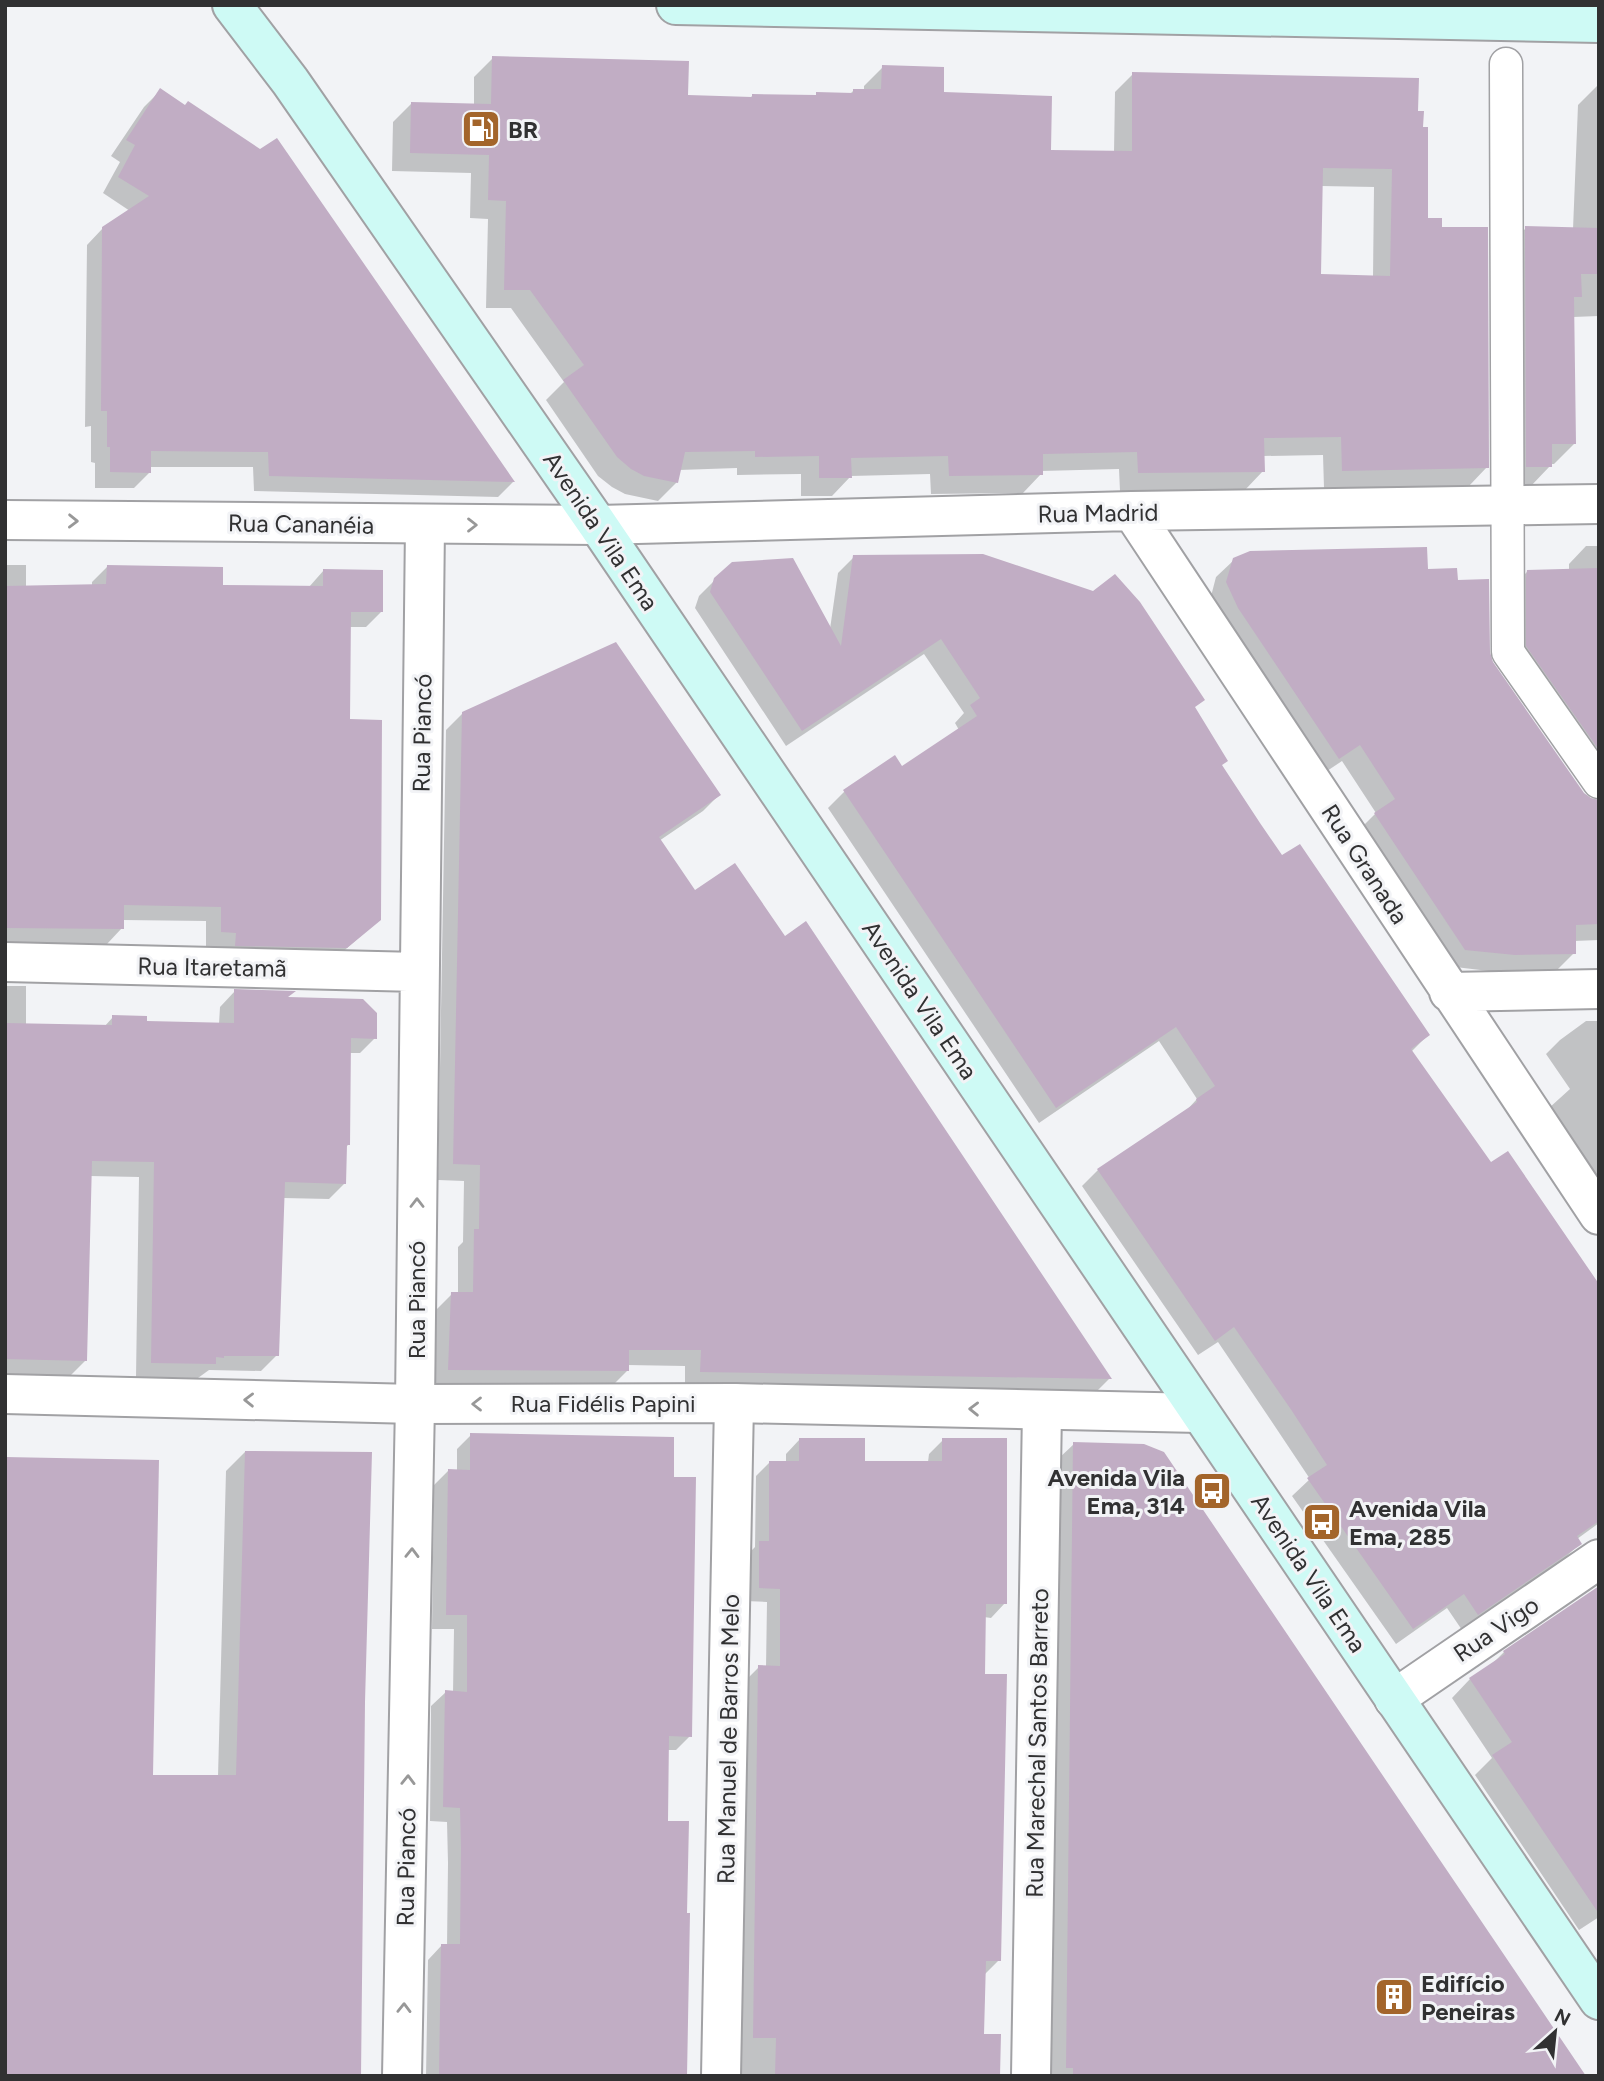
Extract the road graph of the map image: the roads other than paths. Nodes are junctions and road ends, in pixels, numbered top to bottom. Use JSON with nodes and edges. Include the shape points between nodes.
{"nodes":[{"id":1,"x":232,"y":5,"type":"edge"},
{"id":2,"x":676,"y":5,"type":"edge"},
{"id":3,"x":1599,"y":23,"type":"edge"},
{"id":4,"x":1506,"y":64,"type":"dead end"},
{"id":5,"x":1599,"y":504,"type":"edge"},
{"id":6,"x":1507,"y":506,"type":"junction"},
{"id":7,"x":1132,"y":512,"type":"junction"},
{"id":8,"x":5,"y":520,"type":"edge"},
{"id":9,"x":425,"y":525,"type":"junction"},
{"id":10,"x":598,"y":525,"type":"junction"},
{"id":11,"x":1599,"y":782,"type":"edge"},
{"id":12,"x":5,"y":962,"type":"edge"},
{"id":13,"x":418,"y":972,"type":"junction"},
{"id":14,"x":1599,"y":989,"type":"edge"},
{"id":15,"x":1449,"y":992,"type":"junction"},
{"id":16,"x":1599,"y":1215,"type":"edge"},
{"id":17,"x":5,"y":1394,"type":"edge"},
{"id":18,"x":734,"y":1403,"type":"junction"},
{"id":19,"x":415,"y":1404,"type":"junction"},
{"id":20,"x":1042,"y":1410,"type":"junction"},
{"id":21,"x":1200,"y":1413,"type":"junction"},
{"id":22,"x":1599,"y":1559,"type":"edge"},
{"id":23,"x":1394,"y":1699,"type":"junction"},
{"id":24,"x":1599,"y":2000,"type":"edge"},
{"id":25,"x":402,"y":2076,"type":"edge"},
{"id":26,"x":721,"y":2076,"type":"edge"},
{"id":27,"x":1031,"y":2076,"type":"edge"}],
"edges":[{"from":1,"to":10,"type":"main road","name":"Avenida Vila Ema","via":[[290,81]]},
{"from":2,"to":3,"type":"main road"},
{"from":4,"to":6,"type":"street"},
{"from":5,"to":6,"type":"street","name":"Rua Madrid"},
{"from":6,"to":7,"type":"street","name":"Rua Madrid"},
{"from":6,"to":11,"type":"street","via":[[1508,652]]},
{"from":7,"to":10,"type":"street","name":"Rua Madrid"},
{"from":7,"to":15,"type":"street","name":"Rua Granada"},
{"from":8,"to":9,"type":"street","name":"Rua Cananéia","one_way":true},
{"from":9,"to":10,"type":"street","name":"Rua Cananéia","one_way":true},
{"from":9,"to":13,"type":"street","name":"Rua Piancó"},
{"from":10,"to":21,"type":"main road","name":"Avenida Vila Ema"},
{"from":12,"to":13,"type":"street","name":"Rua Itaretamã"},
{"from":19,"to":13,"type":"street","name":"Rua Piancó","one_way":true},
{"from":14,"to":15,"type":"street"},
{"from":15,"to":16,"type":"street","name":"Rua Granada"},
{"from":19,"to":17,"type":"street","name":"Rua Fidélis Papini","one_way":true},
{"from":18,"to":19,"type":"street","name":"Rua Fidélis Papini","one_way":true},
{"from":20,"to":18,"type":"street","name":"Rua Fidélis Papini","one_way":true},
{"from":18,"to":26,"type":"street","name":"Rua Manuel de Barros Melo"},
{"from":25,"to":19,"type":"street","name":"Rua Piancó","one_way":true},
{"from":20,"to":21,"type":"street","name":"Rua Fidélis Papini"},
{"from":20,"to":27,"type":"street","name":"Rua Marechal Santos Barreto"},
{"from":21,"to":23,"type":"main road","name":"Avenida Vila Ema"},
{"from":22,"to":23,"type":"street","name":"Rua Vigo"},
{"from":23,"to":24,"type":"main road","name":"Avenida Vila Ema"}]}
